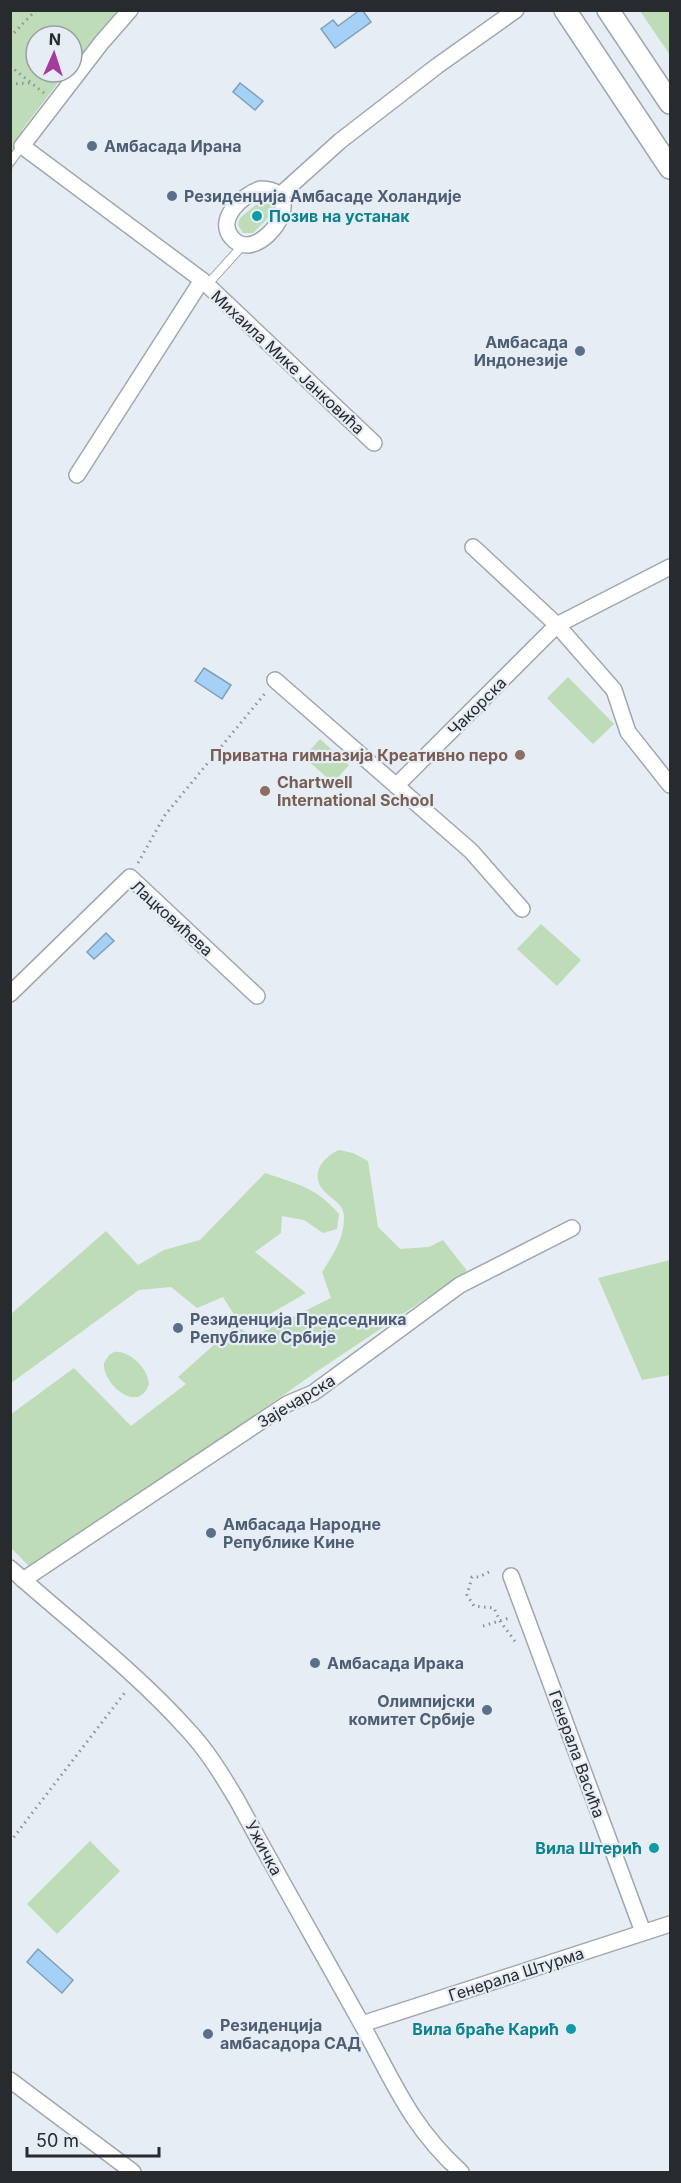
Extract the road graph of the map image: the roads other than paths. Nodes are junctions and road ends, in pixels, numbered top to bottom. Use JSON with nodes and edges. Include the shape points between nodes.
{"nodes":[{"id":1,"x":130,"y":10,"type":"edge"},
{"id":2,"x":516,"y":10,"type":"edge"},
{"id":3,"x":565,"y":10,"type":"edge"},
{"id":4,"x":608,"y":10,"type":"edge"},
{"id":5,"x":670,"y":103,"type":"edge"},
{"id":6,"x":22,"y":146,"type":"junction"},
{"id":7,"x":10,"y":162,"type":"edge"},
{"id":8,"x":670,"y":168,"type":"edge"},
{"id":9,"x":279,"y":196,"type":"junction"},
{"id":10,"x":243,"y":245,"type":"junction"},
{"id":11,"x":204,"y":283,"type":"junction"},
{"id":12,"x":374,"y":444,"type":"dead end"},
{"id":13,"x":77,"y":475,"type":"dead end"},
{"id":14,"x":473,"y":547,"type":"dead end"},
{"id":15,"x":670,"y":567,"type":"edge"},
{"id":16,"x":557,"y":625,"type":"junction"},
{"id":17,"x":275,"y":681,"type":"road end"},
{"id":18,"x":670,"y":785,"type":"edge"},
{"id":19,"x":396,"y":786,"type":"junction"},
{"id":20,"x":522,"y":909,"type":"dead end"},
{"id":21,"x":10,"y":994,"type":"edge"},
{"id":22,"x":257,"y":996,"type":"dead end"},
{"id":23,"x":572,"y":1228,"type":"dead end"},
{"id":24,"x":10,"y":1568,"type":"edge"},
{"id":25,"x":511,"y":1576,"type":"dead end"},
{"id":26,"x":23,"y":1580,"type":"junction"},
{"id":27,"x":670,"y":1924,"type":"edge"},
{"id":28,"x":643,"y":1932,"type":"junction"},
{"id":29,"x":362,"y":2024,"type":"junction"},
{"id":30,"x":10,"y":2080,"type":"edge"},
{"id":31,"x":133,"y":2172,"type":"edge"},
{"id":32,"x":461,"y":2172,"type":"edge"}],
"edges":[{"from":1,"to":6,"type":"street"},
{"from":2,"to":9,"type":"street","via":[[340,141]]},
{"from":3,"to":8,"type":"main road"},
{"from":4,"to":5,"type":"main road"},
{"from":6,"to":7,"type":"lane"},
{"from":6,"to":11,"type":"street","name":"Михаила Мике Јанковића"},
{"from":9,"to":10,"type":"street","via":[[284,209],[279,222],[257,242]]},
{"from":9,"to":10,"type":"street","via":[[267,189],[253,191],[231,212],[227,218],[228,232]]},
{"from":10,"to":11,"type":"lane"},
{"from":11,"to":12,"type":"street","name":"Михаила Мике Јанковића"},
{"from":11,"to":13,"type":"street","name":"Михаила Мике Јанковића"},
{"from":14,"to":16,"type":"street"},
{"from":15,"to":16,"type":"street","name":"Чакорска"},
{"from":16,"to":18,"type":"street","via":[[614,690],[628,732]]},
{"from":16,"to":19,"type":"street","name":"Чакорска"},
{"from":17,"to":19,"type":"street"},
{"from":19,"to":20,"type":"street","via":[[471,851]]},
{"from":21,"to":22,"type":"street","name":"Лацковићева","via":[[130,877]]},
{"from":23,"to":26,"type":"street","name":"Зајечарска","via":[[460,1285],[313,1393],[287,1404]]},
{"from":24,"to":26,"type":"street","name":"Ужичка"},
{"from":25,"to":28,"type":"street","name":"Генерала Васића"},
{"from":26,"to":29,"type":"street","name":"Ужичка","via":[[188,1729],[221,1772]]},
{"from":27,"to":28,"type":"street","name":"Генерала Штурма"},
{"from":28,"to":29,"type":"street","name":"Генерала Штурма"},
{"from":29,"to":32,"type":"street","name":"Ужичка","via":[[405,2108],[432,2145]]},
{"from":30,"to":31,"type":"street"}]}
